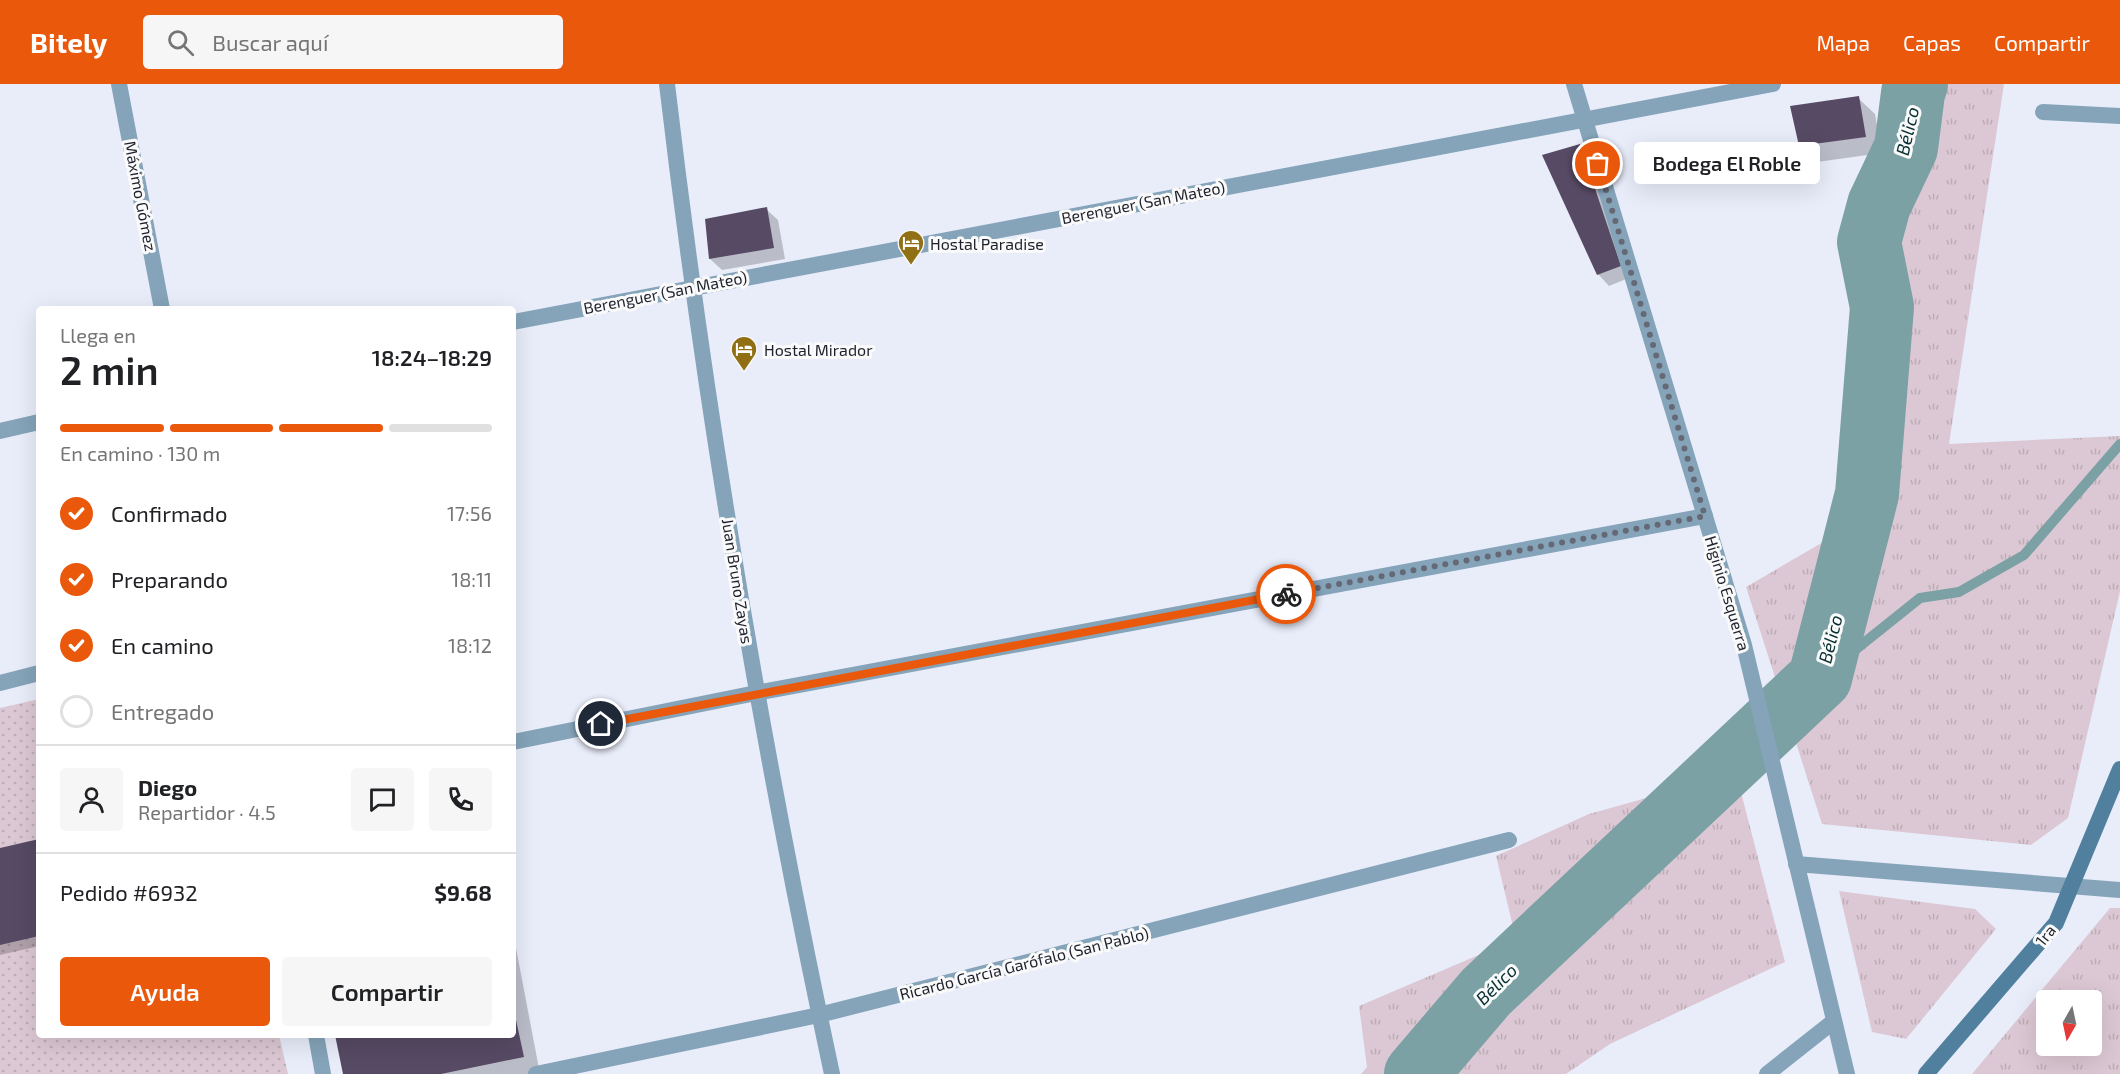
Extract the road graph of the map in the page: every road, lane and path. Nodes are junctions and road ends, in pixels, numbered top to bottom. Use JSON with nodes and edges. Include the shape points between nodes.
{"nodes":[{"id":1,"x":119,"y":84,"type":"edge"},
{"id":2,"x":667,"y":84,"type":"edge"},
{"id":3,"x":1574,"y":84,"type":"edge"},
{"id":4,"x":1773,"y":84,"type":"edge"},
{"id":5,"x":2043,"y":112,"type":"dead end"},
{"id":6,"x":2120,"y":116,"type":"edge"},
{"id":7,"x":1585,"y":119,"type":"junction"},
{"id":8,"x":691,"y":286,"type":"junction"},
{"id":9,"x":161,"y":306,"type":"edge"},
{"id":10,"x":516,"y":321,"type":"edge"},
{"id":11,"x":36,"y":423,"type":"edge"},
{"id":12,"x":0,"y":431,"type":"edge"},
{"id":13,"x":1705,"y":516,"type":"junction"},
{"id":14,"x":36,"y":674,"type":"edge"},
{"id":15,"x":0,"y":683,"type":"edge"},
{"id":16,"x":756,"y":693,"type":"junction"},
{"id":17,"x":516,"y":741,"type":"edge"},
{"id":18,"x":2120,"y":769,"type":"edge"},
{"id":19,"x":1509,"y":840,"type":"dead end"},
{"id":20,"x":1796,"y":864,"type":"junction"},
{"id":21,"x":2071,"y":886,"type":"junction"},
{"id":22,"x":2120,"y":890,"type":"edge"},
{"id":23,"x":819,"y":1015,"type":"junction"},
{"id":24,"x":1834,"y":1021,"type":"junction"},
{"id":25,"x":316,"y":1038,"type":"edge"},
{"id":26,"x":323,"y":1074,"type":"edge"},
{"id":27,"x":537,"y":1074,"type":"edge"},
{"id":28,"x":832,"y":1074,"type":"edge"},
{"id":29,"x":1767,"y":1074,"type":"edge"},
{"id":30,"x":1847,"y":1074,"type":"edge"},
{"id":31,"x":1926,"y":1074,"type":"edge"}],
"edges":[{"from":1,"to":9,"type":"street","name":"Máximo Gómez"},
{"from":2,"to":8,"type":"street","name":"Juan Bruno Zayas"},
{"from":3,"to":7,"type":"street","name":"Higinio Esquerra"},
{"from":4,"to":7,"type":"street","name":"Berenguer (San Mateo)"},
{"from":5,"to":6,"type":"street"},
{"from":7,"to":8,"type":"street","name":"Berenguer (San Mateo)"},
{"from":7,"to":13,"type":"street","name":"Higinio Esquerra"},
{"from":8,"to":10,"type":"street","name":"Berenguer (San Mateo)"},
{"from":8,"to":16,"type":"street","name":"Juan Bruno Zayas"},
{"from":11,"to":12,"type":"street"},
{"from":13,"to":16,"type":"street"},
{"from":13,"to":20,"type":"street","name":"Higinio Esquerra","via":[[1744,645]]},
{"from":14,"to":15,"type":"street"},
{"from":16,"to":17,"type":"street"},
{"from":16,"to":23,"type":"street","name":"Juan Bruno Zayas"},
{"from":18,"to":21,"type":"main road","name":"1ra"},
{"from":19,"to":23,"type":"street","name":"Ricardo García Garófalo (San Pablo)"},
{"from":20,"to":21,"type":"street"},
{"from":20,"to":24,"type":"street","name":"Higinio Esquerra"},
{"from":21,"to":22,"type":"street"},
{"from":21,"to":31,"type":"main road","name":"1ra","via":[[2056,923]]},
{"from":23,"to":27,"type":"street","name":"Ricardo García Garófalo (San Pablo)"},
{"from":23,"to":28,"type":"street","name":"Juan Bruno Zayas"},
{"from":24,"to":29,"type":"street"},
{"from":24,"to":30,"type":"street","name":"Higinio Esquerra"},
{"from":25,"to":26,"type":"street"}]}
